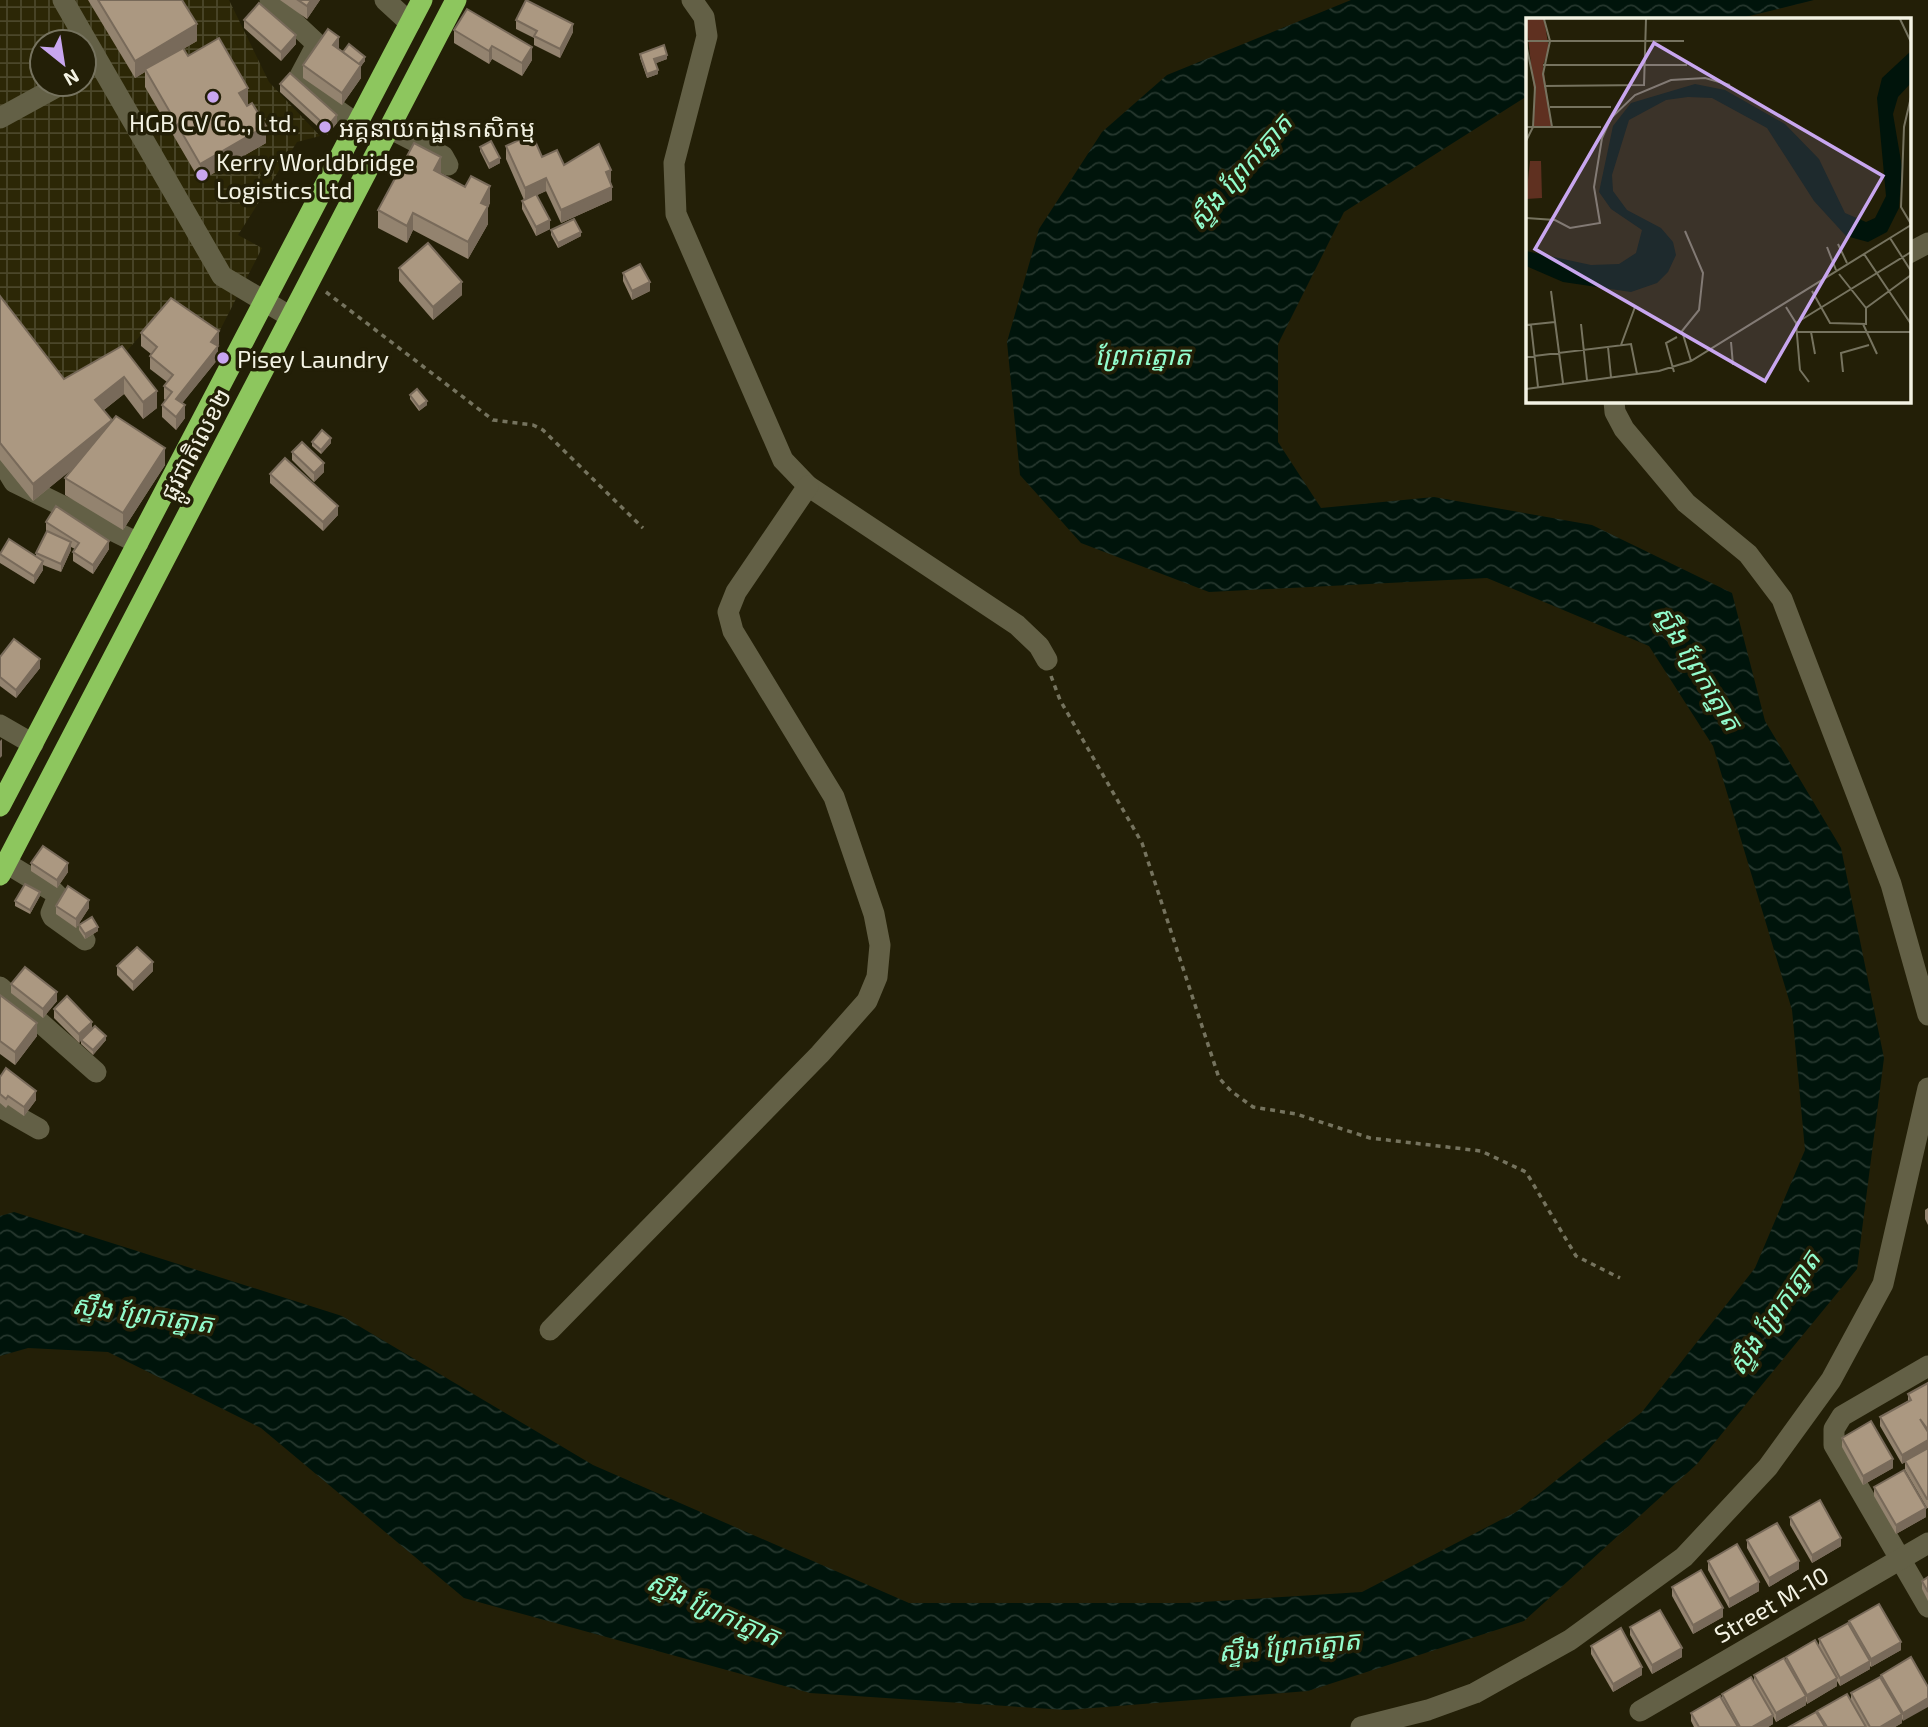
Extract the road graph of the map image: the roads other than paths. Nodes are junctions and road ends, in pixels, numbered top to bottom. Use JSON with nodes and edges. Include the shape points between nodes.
{"nodes":[{"id":1,"x":63,"y":0,"type":"edge"},
{"id":2,"x":270,"y":0,"type":"edge"},
{"id":3,"x":385,"y":0,"type":"edge"},
{"id":4,"x":422,"y":0,"type":"edge"},
{"id":5,"x":456,"y":0,"type":"edge"},
{"id":6,"x":692,"y":0,"type":"edge"},
{"id":7,"x":410,"y":23,"type":"junction"},
{"id":8,"x":75,"y":28,"type":"edge"},
{"id":9,"x":98,"y":78,"type":"edge"},
{"id":10,"x":36,"y":98,"type":"edge"},
{"id":11,"x":0,"y":118,"type":"edge"},
{"id":12,"x":357,"y":124,"type":"junction"},
{"id":13,"x":389,"y":128,"type":"junction"},
{"id":14,"x":448,"y":165,"type":"dead end"},
{"id":15,"x":1928,"y":243,"type":"edge"},
{"id":16,"x":1910,"y":252,"type":"edge"},
{"id":17,"x":263,"y":303,"type":"junction"},
{"id":18,"x":291,"y":317,"type":"junction"},
{"id":19,"x":1614,"y":402,"type":"edge"},
{"id":20,"x":0,"y":459,"type":"edge"},
{"id":21,"x":808,"y":486,"type":"junction"},
{"id":22,"x":7,"y":488,"type":"edge"},
{"id":23,"x":138,"y":543,"type":"junction"},
{"id":24,"x":1047,"y":660,"type":"road end"},
{"id":25,"x":0,"y":725,"type":"edge"},
{"id":26,"x":33,"y":744,"type":"junction"},
{"id":27,"x":0,"y":806,"type":"edge"},
{"id":28,"x":3,"y":869,"type":"edge"},
{"id":29,"x":85,"y":940,"type":"edge"},
{"id":30,"x":0,"y":987,"type":"edge"},
{"id":31,"x":1928,"y":1016,"type":"edge"},
{"id":32,"x":96,"y":1072,"type":"dead end"},
{"id":33,"x":1928,"y":1088,"type":"edge"},
{"id":34,"x":0,"y":1107,"type":"edge"},
{"id":35,"x":39,"y":1129,"type":"dead end"},
{"id":36,"x":551,"y":1331,"type":"dead end"},
{"id":37,"x":1928,"y":1366,"type":"edge"},
{"id":38,"x":1928,"y":1543,"type":"edge"},
{"id":39,"x":1900,"y":1559,"type":"junction"},
{"id":40,"x":1928,"y":1607,"type":"edge"},
{"id":41,"x":1640,"y":1710,"type":"dead end"},
{"id":42,"x":1361,"y":1727,"type":"edge"}],
"edges":[{"from":1,"to":8,"type":"street"},
{"from":2,"to":12,"type":"street","via":[[317,44],[300,76],[309,90]]},
{"from":3,"to":7,"type":"street"},
{"from":4,"to":7,"type":"highway","name":"ផ្លូវជាតិលេខ២"},
{"from":5,"to":13,"type":"highway","name":"ផ្លូវជាតិលេខ២"},
{"from":6,"to":21,"type":"street","via":[[704,17],[707,36],[674,163],[676,214],[765,426],[783,460]]},
{"from":7,"to":12,"type":"highway","name":"ផ្លូវជាតិលេខ២"},
{"from":9,"to":17,"type":"street","via":[[222,276]]},
{"from":10,"to":11,"type":"street"},
{"from":12,"to":17,"type":"highway","name":"ផ្លូវជាតិលេខ២"},
{"from":13,"to":14,"type":"street","via":[[443,156]]},
{"from":13,"to":18,"type":"highway","name":"ផ្លូវជាតិលេខ២"},
{"from":15,"to":16,"type":"street"},
{"from":17,"to":18,"type":"street"},
{"from":17,"to":23,"type":"highway","name":"ផ្លូវជាតិលេខ២"},
{"from":18,"to":28,"type":"highway","name":"ផ្លូវជាតិលេខ២"},
{"from":19,"to":31,"type":"street","via":[[1624,429],[1677,492],[1748,554],[1782,599],[1891,884]]},
{"from":20,"to":22,"type":"street"},
{"from":21,"to":24,"type":"street","via":[[1017,625]]},
{"from":21,"to":36,"type":"street","via":[[736,592],[728,612],[733,631],[834,797],[874,914],[880,945],[877,977],[867,1001],[820,1054]]},
{"from":22,"to":23,"type":"street"},
{"from":23,"to":26,"type":"highway","name":"ផ្លូវជាតិលេខ២"},
{"from":25,"to":26,"type":"street"},
{"from":26,"to":27,"type":"highway","name":"ផ្លូវជាតិលេខ២"},
{"from":28,"to":29,"type":"street","via":[[54,892],[58,896],[53,917]]},
{"from":30,"to":32,"type":"street"},
{"from":33,"to":42,"type":"street","via":[[1883,1284],[1830,1380],[1760,1476],[1684,1558],[1570,1640],[1475,1693]]},
{"from":34,"to":35,"type":"street"},
{"from":37,"to":39,"type":"street","via":[[1842,1416],[1834,1429],[1834,1445]]},
{"from":38,"to":39,"type":"street","name":"Street M-10"},
{"from":39,"to":40,"type":"street"},
{"from":39,"to":41,"type":"street","name":"Street M-10"}]}
